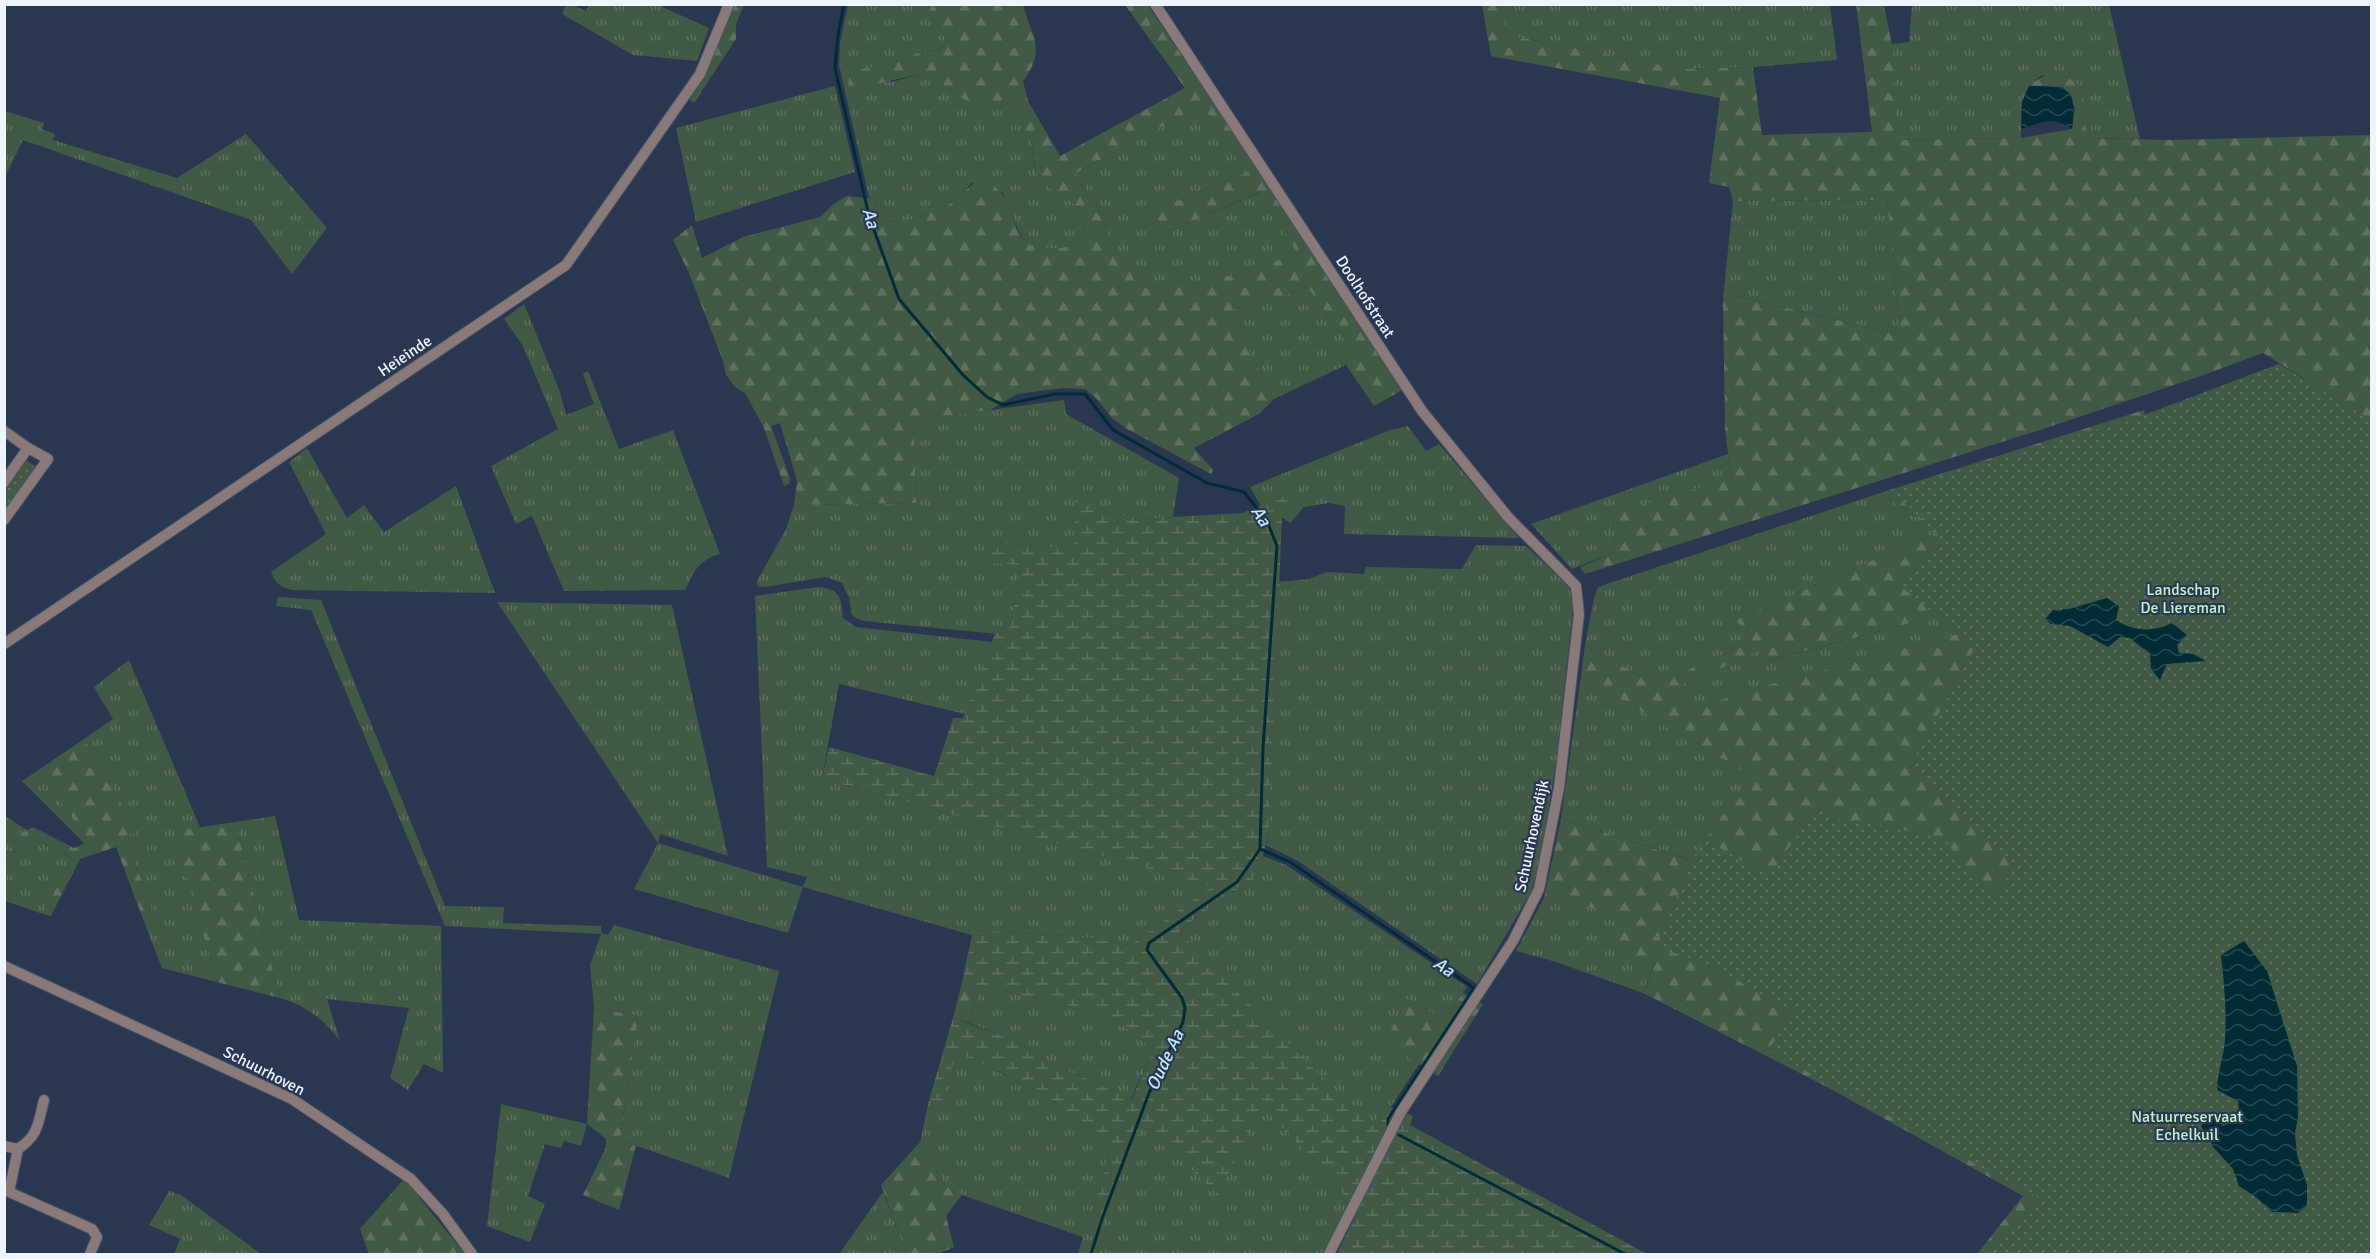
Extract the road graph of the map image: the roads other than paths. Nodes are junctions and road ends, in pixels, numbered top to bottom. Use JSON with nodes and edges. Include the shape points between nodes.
{"nodes":[{"id":1,"x":729,"y":4,"type":"edge"},
{"id":2,"x":1155,"y":4,"type":"edge"},
{"id":3,"x":4,"y":431,"type":"edge"},
{"id":4,"x":28,"y":448,"type":"junction"},
{"id":5,"x":4,"y":482,"type":"edge"},
{"id":6,"x":4,"y":520,"type":"edge"},
{"id":7,"x":1576,"y":586,"type":"joint"},
{"id":8,"x":4,"y":644,"type":"edge"},
{"id":9,"x":4,"y":966,"type":"edge"},
{"id":10,"x":44,"y":1100,"type":"dead end"},
{"id":11,"x":4,"y":1146,"type":"edge"},
{"id":12,"x":18,"y":1149,"type":"junction"},
{"id":13,"x":90,"y":1254,"type":"edge"},
{"id":14,"x":472,"y":1254,"type":"edge"},
{"id":15,"x":1329,"y":1254,"type":"edge"}],
"edges":[{"from":1,"to":8,"type":"street","name":"Heieinde","via":[[700,74],[566,265]]},
{"from":2,"to":7,"type":"street","name":"Doolhofstraat","via":[[1422,411],[1508,517]]},
{"from":3,"to":4,"type":"street"},
{"from":4,"to":5,"type":"street"},
{"from":4,"to":6,"type":"street","via":[[48,459]]},
{"from":7,"to":15,"type":"street","name":"Schuurhovendijk","via":[[1579,614],[1559,788],[1539,890],[1513,941],[1401,1112]]},
{"from":9,"to":14,"type":"street","name":"Schuurhoven","via":[[292,1100],[411,1179]]},
{"from":10,"to":12,"type":"street","via":[[32,1140]]},
{"from":11,"to":12,"type":"street"},
{"from":12,"to":13,"type":"street","via":[[9,1192],[92,1229],[97,1237]]}]}
